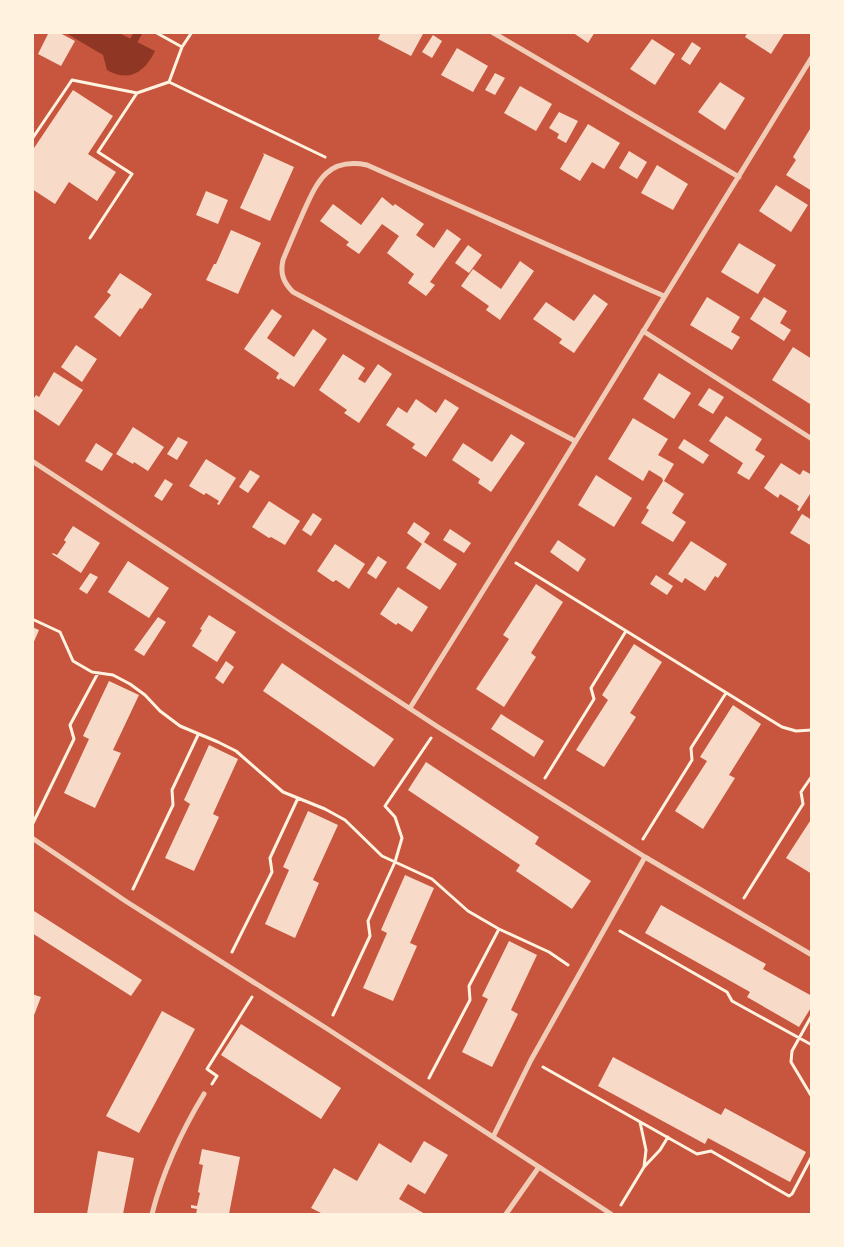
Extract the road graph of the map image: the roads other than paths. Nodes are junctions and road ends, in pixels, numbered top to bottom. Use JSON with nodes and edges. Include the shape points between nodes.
{"nodes":[{"id":1,"x":492,"y":32,"type":"edge"},
{"id":2,"x":812,"y":57,"type":"edge"},
{"id":3,"x":739,"y":177,"type":"junction"},
{"id":4,"x":664,"y":296,"type":"junction"},
{"id":5,"x":643,"y":330,"type":"junction"},
{"id":6,"x":812,"y":439,"type":"edge"},
{"id":7,"x":576,"y":441,"type":"junction"},
{"id":8,"x":32,"y":461,"type":"edge"},
{"id":9,"x":410,"y":708,"type":"junction"},
{"id":10,"x":32,"y":838,"type":"edge"},
{"id":11,"x":645,"y":857,"type":"junction"},
{"id":12,"x":812,"y":956,"type":"edge"},
{"id":13,"x":204,"y":1094,"type":"road end"},
{"id":14,"x":493,"y":1137,"type":"junction"},
{"id":15,"x":539,"y":1168,"type":"junction"},
{"id":16,"x":152,"y":1214,"type":"edge"},
{"id":17,"x":506,"y":1214,"type":"edge"},
{"id":18,"x":610,"y":1214,"type":"edge"}],
"edges":[{"from":1,"to":3,"type":"street"},
{"from":2,"to":3,"type":"street"},
{"from":3,"to":4,"type":"street"},
{"from":4,"to":5,"type":"street"},
{"from":4,"to":7,"type":"street","via":[[378,169],[346,163],[324,175],[314,190],[283,260],[281,269],[286,285],[300,297]]},
{"from":5,"to":6,"type":"street"},
{"from":5,"to":7,"type":"street"},
{"from":7,"to":9,"type":"street"},
{"from":8,"to":9,"type":"street"},
{"from":9,"to":11,"type":"street"},
{"from":10,"to":14,"type":"street"},
{"from":11,"to":12,"type":"street"},
{"from":11,"to":14,"type":"street","via":[[531,1060]]},
{"from":13,"to":16,"type":"street","via":[[172,1154]]},
{"from":14,"to":15,"type":"street"},
{"from":15,"to":17,"type":"street"},
{"from":15,"to":18,"type":"street"}]}
